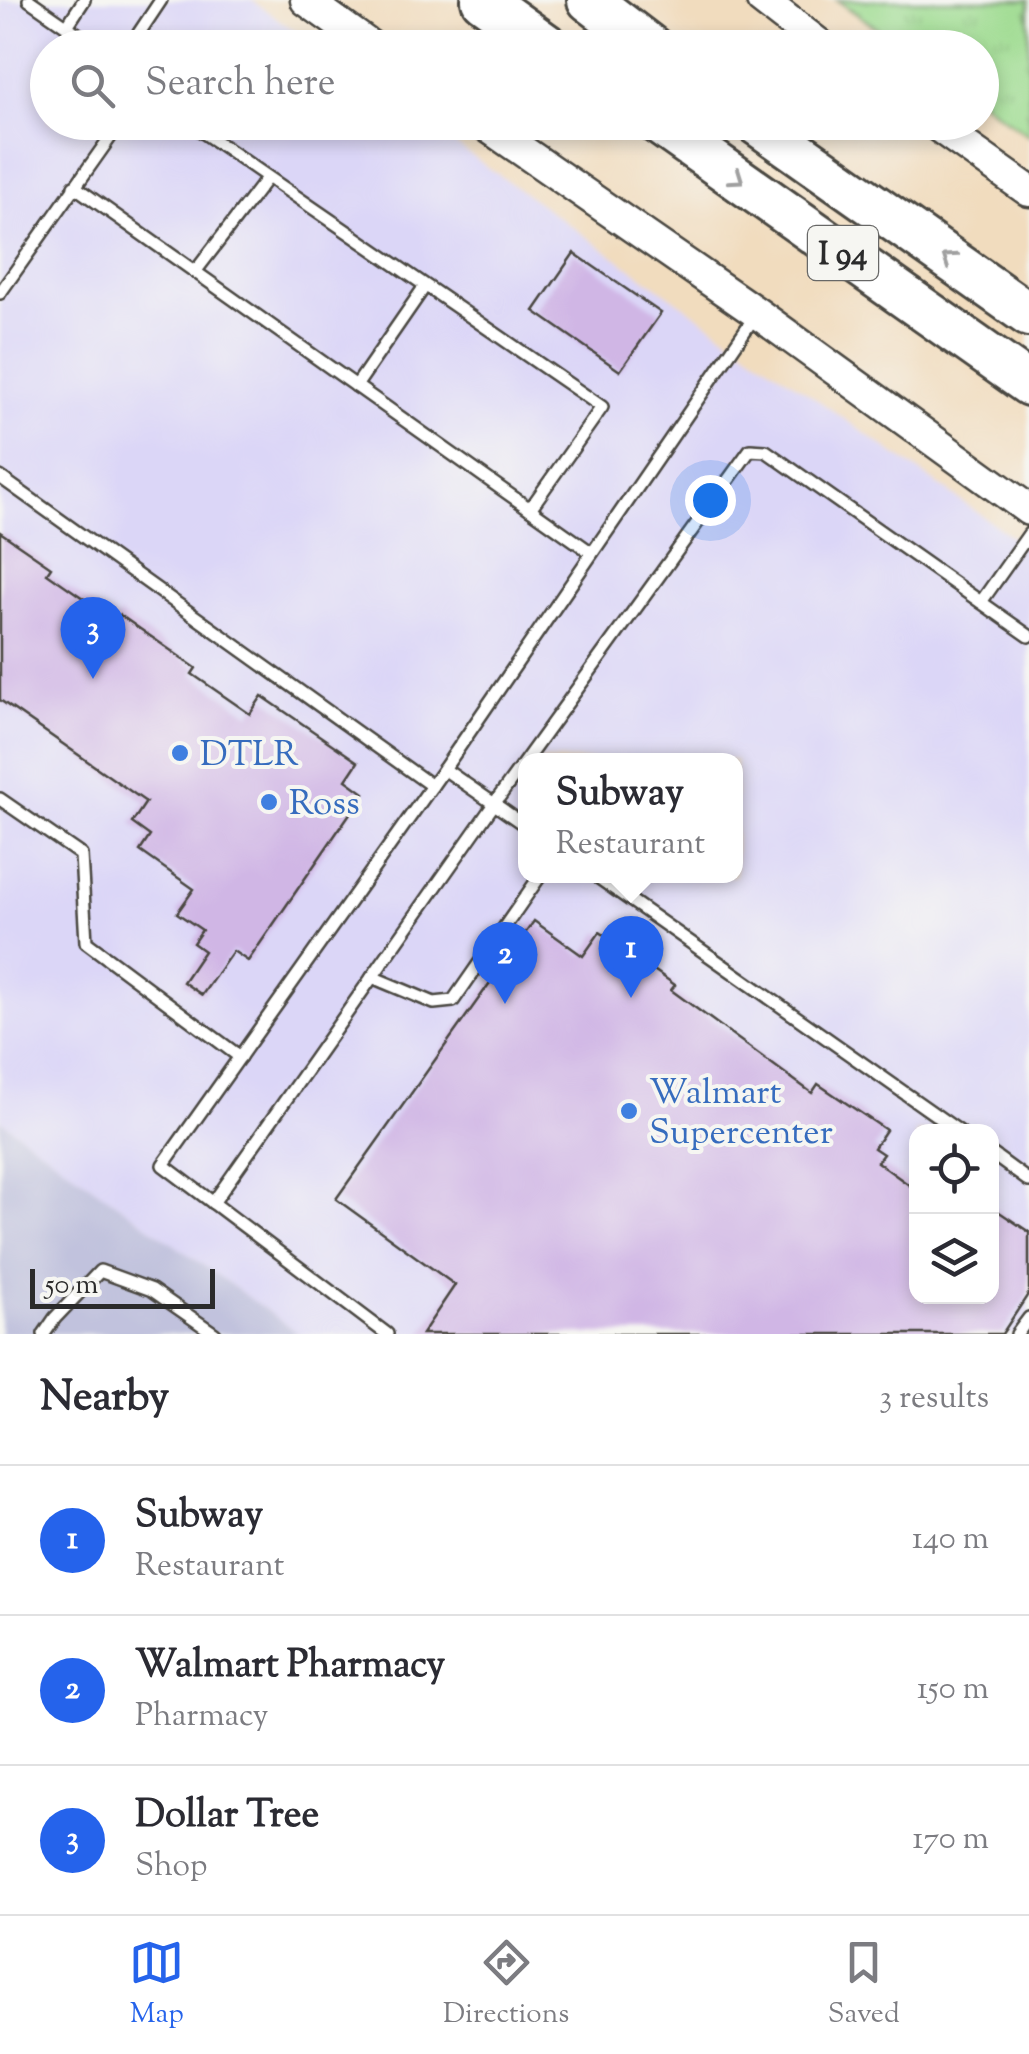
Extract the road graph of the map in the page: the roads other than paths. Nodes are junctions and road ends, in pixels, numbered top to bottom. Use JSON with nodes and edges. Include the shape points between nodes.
{"nodes":[{"id":1,"x":29,"y":0,"type":"edge"},
{"id":2,"x":84,"y":0,"type":"edge"},
{"id":3,"x":161,"y":0,"type":"edge"},
{"id":4,"x":306,"y":0,"type":"edge"},
{"id":5,"x":482,"y":0,"type":"edge"},
{"id":6,"x":589,"y":0,"type":"edge"},
{"id":7,"x":762,"y":0,"type":"edge"},
{"id":8,"x":66,"y":26,"type":"junction"},
{"id":9,"x":72,"y":30,"type":"edge"},
{"id":10,"x":141,"y":30,"type":"edge"},
{"id":11,"x":348,"y":30,"type":"edge"},
{"id":12,"x":524,"y":30,"type":"edge"},
{"id":13,"x":628,"y":30,"type":"edge"},
{"id":14,"x":801,"y":30,"type":"edge"},
{"id":15,"x":108,"y":140,"type":"edge"},
{"id":16,"x":213,"y":140,"type":"edge"},
{"id":17,"x":507,"y":140,"type":"edge"},
{"id":18,"x":683,"y":140,"type":"edge"},
{"id":19,"x":781,"y":140,"type":"edge"},
{"id":20,"x":958,"y":140,"type":"edge"},
{"id":21,"x":267,"y":178,"type":"junction"},
{"id":22,"x":74,"y":186,"type":"junction"},
{"id":23,"x":1029,"y":190,"type":"edge"},
{"id":24,"x":195,"y":272,"type":"junction"},
{"id":25,"x":425,"y":286,"type":"junction"},
{"id":26,"x":0,"y":293,"type":"edge"},
{"id":27,"x":757,"y":313,"type":"junction"},
{"id":28,"x":1029,"y":315,"type":"edge"},
{"id":29,"x":1029,"y":384,"type":"edge"},
{"id":30,"x":356,"y":386,"type":"junction"},
{"id":31,"x":0,"y":477,"type":"edge"},
{"id":32,"x":530,"y":509,"type":"junction"},
{"id":33,"x":1029,"y":510,"type":"edge"},
{"id":34,"x":1029,"y":534,"type":"edge"},
{"id":35,"x":592,"y":553,"type":"junction"},
{"id":36,"x":980,"y":602,"type":"junction"},
{"id":37,"x":1029,"y":636,"type":"edge"},
{"id":38,"x":531,"y":753,"type":"edge"},
{"id":39,"x":444,"y":769,"type":"junction"},
{"id":40,"x":518,"y":771,"type":"edge"},
{"id":41,"x":432,"y":786,"type":"junction"},
{"id":42,"x":0,"y":800,"type":"edge"},
{"id":43,"x":494,"y":804,"type":"junction"},
{"id":44,"x":518,"y":820,"type":"edge"},
{"id":45,"x":535,"y":883,"type":"edge"},
{"id":46,"x":606,"y":883,"type":"edge"},
{"id":47,"x":372,"y":977,"type":"junction"},
{"id":48,"x":240,"y":1057,"type":"junction"},
{"id":49,"x":949,"y":1124,"type":"edge"},
{"id":50,"x":999,"y":1159,"type":"edge"},
{"id":51,"x":1029,"y":1181,"type":"edge"},
{"id":52,"x":213,"y":1203,"type":"junction"},
{"id":53,"x":1029,"y":1318,"type":"edge"},
{"id":54,"x":44,"y":1334,"type":"edge"},
{"id":55,"x":215,"y":1334,"type":"edge"},
{"id":56,"x":387,"y":1334,"type":"edge"},
{"id":57,"x":1018,"y":1334,"type":"edge"}],
"edges":[{"from":1,"to":8,"type":"lane"},
{"from":2,"to":8,"type":"lane"},
{"from":3,"to":10,"type":"lane"},
{"from":4,"to":11,"type":"street"},
{"from":5,"to":12,"type":"highway"},
{"from":6,"to":13,"type":"highway"},
{"from":7,"to":14,"type":"street"},
{"from":8,"to":9,"type":"lane"},
{"from":15,"to":22,"type":"lane"},
{"from":16,"to":21,"type":"lane"},
{"from":17,"to":27,"type":"street"},
{"from":18,"to":29,"type":"highway","number":"I 94","one_way":true},
{"from":28,"to":19,"type":"highway","number":"I 94","one_way":true},
{"from":20,"to":23,"type":"street"},
{"from":21,"to":24,"type":"lane"},
{"from":21,"to":25,"type":"lane"},
{"from":22,"to":24,"type":"lane"},
{"from":22,"to":26,"type":"lane"},
{"from":24,"to":30,"type":"lane"},
{"from":25,"to":30,"type":"lane"},
{"from":25,"to":32,"type":"lane","via":[[602,407]]},
{"from":27,"to":33,"type":"street"},
{"from":27,"to":35,"type":"lane"},
{"from":30,"to":32,"type":"lane"},
{"from":31,"to":41,"type":"lane"},
{"from":32,"to":35,"type":"lane"},
{"from":34,"to":36,"type":"lane"},
{"from":35,"to":39,"type":"lane"},
{"from":36,"to":37,"type":"lane"},
{"from":36,"to":38,"type":"lane","via":[[766,451],[750,450]]},
{"from":39,"to":41,"type":"lane"},
{"from":39,"to":43,"type":"lane"},
{"from":40,"to":43,"type":"lane"},
{"from":41,"to":48,"type":"lane"},
{"from":42,"to":48,"type":"lane","via":[[81,855],[86,942]]},
{"from":43,"to":44,"type":"lane"},
{"from":43,"to":47,"type":"lane"},
{"from":45,"to":47,"type":"lane","via":[[453,1001],[434,1003]]},
{"from":46,"to":49,"type":"lane"},
{"from":47,"to":52,"type":"lane"},
{"from":48,"to":52,"type":"lane","via":[[162,1165]]},
{"from":50,"to":51,"type":"lane"},
{"from":52,"to":56,"type":"lane"},
{"from":53,"to":57,"type":"lane"},
{"from":54,"to":55,"type":"lane","via":[[100,1270],[152,1290]]}]}
